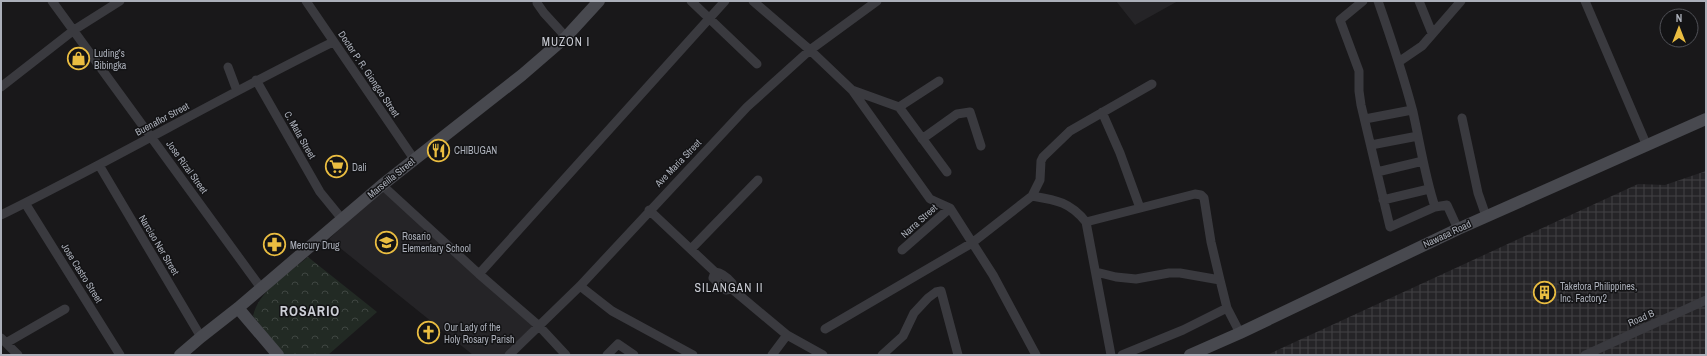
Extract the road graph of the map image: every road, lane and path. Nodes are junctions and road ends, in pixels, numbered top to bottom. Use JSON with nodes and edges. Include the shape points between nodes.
{"nodes":[{"id":1,"x":52,"y":1,"type":"edge"},
{"id":2,"x":120,"y":1,"type":"edge"},
{"id":3,"x":306,"y":1,"type":"edge"},
{"id":4,"x":599,"y":1,"type":"edge"},
{"id":5,"x":691,"y":1,"type":"edge"},
{"id":6,"x":725,"y":1,"type":"edge"},
{"id":7,"x":754,"y":1,"type":"edge"},
{"id":8,"x":877,"y":1,"type":"edge"},
{"id":9,"x":1364,"y":1,"type":"edge"},
{"id":10,"x":1378,"y":1,"type":"edge"},
{"id":11,"x":1419,"y":1,"type":"edge"},
{"id":12,"x":1461,"y":1,"type":"edge"},
{"id":13,"x":1585,"y":1,"type":"edge"},
{"id":14,"x":537,"y":3,"type":"dead end"},
{"id":15,"x":709,"y":19,"type":"junction"},
{"id":16,"x":74,"y":30,"type":"junction"},
{"id":17,"x":1432,"y":33,"type":"junction"},
{"id":18,"x":566,"y":37,"type":"junction"},
{"id":19,"x":333,"y":42,"type":"junction"},
{"id":20,"x":810,"y":50,"type":"junction"},
{"id":21,"x":1400,"y":61,"type":"junction"},
{"id":22,"x":757,"y":64,"type":"dead end"},
{"id":23,"x":228,"y":67,"type":"dead end"},
{"id":24,"x":256,"y":80,"type":"junction"},
{"id":25,"x":939,"y":81,"type":"dead end"},
{"id":26,"x":1152,"y":84,"type":"dead end"},
{"id":27,"x":1,"y":87,"type":"edge"},
{"id":28,"x":852,"y":90,"type":"junction"},
{"id":29,"x":237,"y":91,"type":"junction"},
{"id":30,"x":899,"y":107,"type":"junction"},
{"id":31,"x":1412,"y":110,"type":"junction"},
{"id":32,"x":1102,"y":112,"type":"junction"},
{"id":33,"x":1462,"y":118,"type":"dead end"},
{"id":34,"x":1706,"y":119,"type":"edge"},
{"id":35,"x":1365,"y":120,"type":"junction"},
{"id":36,"x":1418,"y":136,"type":"junction"},
{"id":37,"x":151,"y":137,"type":"junction"},
{"id":38,"x":922,"y":139,"type":"junction"},
{"id":39,"x":1371,"y":145,"type":"junction"},
{"id":40,"x":981,"y":146,"type":"dead end"},
{"id":41,"x":1647,"y":146,"type":"junction"},
{"id":42,"x":414,"y":159,"type":"junction"},
{"id":43,"x":1423,"y":161,"type":"junction"},
{"id":44,"x":99,"y":166,"type":"junction"},
{"id":45,"x":947,"y":172,"type":"dead end"},
{"id":46,"x":1377,"y":172,"type":"junction"},
{"id":47,"x":758,"y":180,"type":"dead end"},
{"id":48,"x":382,"y":185,"type":"junction"},
{"id":49,"x":1429,"y":189,"type":"junction"},
{"id":50,"x":1032,"y":196,"type":"junction"},
{"id":51,"x":1382,"y":200,"type":"junction"},
{"id":52,"x":24,"y":203,"type":"junction"},
{"id":53,"x":1435,"y":207,"type":"junction"},
{"id":54,"x":950,"y":208,"type":"junction"},
{"id":55,"x":1140,"y":208,"type":"junction"},
{"id":56,"x":649,"y":210,"type":"junction"},
{"id":57,"x":1,"y":215,"type":"edge"},
{"id":58,"x":1486,"y":216,"type":"junction"},
{"id":59,"x":342,"y":219,"type":"junction"},
{"id":60,"x":1086,"y":222,"type":"junction"},
{"id":61,"x":1458,"y":228,"type":"junction"},
{"id":62,"x":972,"y":243,"type":"junction"},
{"id":63,"x":690,"y":249,"type":"junction"},
{"id":64,"x":902,"y":250,"type":"dead end"},
{"id":65,"x":1096,"y":272,"type":"junction"},
{"id":66,"x":478,"y":274,"type":"junction"},
{"id":67,"x":1220,"y":280,"type":"junction"},
{"id":68,"x":580,"y":286,"type":"junction"},
{"id":69,"x":261,"y":288,"type":"junction"},
{"id":70,"x":1706,"y":300,"type":"edge"},
{"id":71,"x":238,"y":308,"type":"junction"},
{"id":72,"x":1227,"y":308,"type":"junction"},
{"id":73,"x":65,"y":309,"type":"dead end"},
{"id":74,"x":539,"y":326,"type":"junction"},
{"id":75,"x":825,"y":329,"type":"dead end"},
{"id":76,"x":1240,"y":333,"type":"junction"},
{"id":77,"x":787,"y":335,"type":"junction"},
{"id":78,"x":200,"y":337,"type":"junction"},
{"id":79,"x":4,"y":341,"type":"edge"},
{"id":80,"x":956,"y":354,"type":"edge"},
{"id":81,"x":18,"y":355,"type":"edge"},
{"id":82,"x":120,"y":355,"type":"edge"},
{"id":83,"x":180,"y":355,"type":"edge"},
{"id":84,"x":278,"y":355,"type":"edge"},
{"id":85,"x":509,"y":355,"type":"edge"},
{"id":86,"x":566,"y":355,"type":"edge"},
{"id":87,"x":607,"y":355,"type":"edge"},
{"id":88,"x":634,"y":355,"type":"edge"},
{"id":89,"x":693,"y":355,"type":"edge"},
{"id":90,"x":772,"y":355,"type":"edge"},
{"id":91,"x":823,"y":355,"type":"edge"},
{"id":92,"x":882,"y":355,"type":"edge"},
{"id":93,"x":1036,"y":355,"type":"edge"},
{"id":94,"x":1111,"y":355,"type":"edge"},
{"id":95,"x":1122,"y":355,"type":"edge"},
{"id":96,"x":1190,"y":355,"type":"edge"},
{"id":97,"x":1585,"y":355,"type":"edge"}],
"edges":[{"from":1,"to":16,"type":"street","name":"Jose Rizal Street"},
{"from":2,"to":16,"type":"street"},
{"from":3,"to":19,"type":"street","name":"Doctor P. R. Giongco Street"},
{"from":4,"to":18,"type":"street","name":"Marseilla Street"},
{"from":5,"to":15,"type":"street"},
{"from":6,"to":15,"type":"street"},
{"from":7,"to":20,"type":"street"},
{"from":8,"to":20,"type":"street","name":"Ave Maria Street"},
{"from":9,"to":35,"type":"street","via":[[1340,20],[1359,71],[1359,91]]},
{"from":10,"to":21,"type":"street"},
{"from":11,"to":17,"type":"street"},
{"from":12,"to":17,"type":"street"},
{"from":13,"to":41,"type":"street"},
{"from":14,"to":18,"type":"street"},
{"from":15,"to":22,"type":"street"},
{"from":15,"to":66,"type":"street"},
{"from":16,"to":27,"type":"street"},
{"from":16,"to":37,"type":"street","name":"Jose Rizal Street"},
{"from":17,"to":21,"type":"street","via":[[1422,46]]},
{"from":18,"to":42,"type":"street","name":"Marseilla Street","via":[[522,75]]},
{"from":19,"to":24,"type":"street","name":"Buenaflor Street"},
{"from":19,"to":42,"type":"street","name":"Doctor P. R. Giongco Street"},
{"from":20,"to":28,"type":"street"},
{"from":20,"to":56,"type":"street","name":"Ave Maria Street","via":[[747,107]]},
{"from":21,"to":31,"type":"street"},
{"from":23,"to":29,"type":"street"},
{"from":24,"to":29,"type":"street","name":"Buenaflor Street"},
{"from":24,"to":59,"type":"street","name":"C. Mata Street","via":[[320,192]]},
{"from":25,"to":30,"type":"street"},
{"from":26,"to":32,"type":"street"},
{"from":28,"to":30,"type":"street"},
{"from":28,"to":54,"type":"street","via":[[930,199]]},
{"from":29,"to":37,"type":"street","name":"Buenaflor Street"},
{"from":30,"to":38,"type":"street"},
{"from":31,"to":35,"type":"street"},
{"from":31,"to":36,"type":"street"},
{"from":32,"to":50,"type":"street","via":[[1070,131],[1043,157],[1040,161],[1040,180]]},
{"from":32,"to":55,"type":"street"},
{"from":33,"to":58,"type":"street","via":[[1478,193]]},
{"from":34,"to":41,"type":"street","name":"Nawasa Road"},
{"from":35,"to":39,"type":"street"},
{"from":36,"to":39,"type":"street"},
{"from":36,"to":43,"type":"street"},
{"from":37,"to":44,"type":"street","name":"Buenaflor Street"},
{"from":37,"to":69,"type":"street","name":"Jose Rizal Street"},
{"from":38,"to":40,"type":"street","via":[[957,114],[970,112]]},
{"from":38,"to":45,"type":"street"},
{"from":39,"to":46,"type":"street"},
{"from":41,"to":58,"type":"street","name":"Nawasa Road"},
{"from":42,"to":48,"type":"street","name":"Marseilla Street"},
{"from":43,"to":46,"type":"street"},
{"from":43,"to":49,"type":"street"},
{"from":44,"to":52,"type":"street","name":"Buenaflor Street"},
{"from":44,"to":78,"type":"street","name":"Narciso Ner Street"},
{"from":46,"to":51,"type":"street"},
{"from":47,"to":63,"type":"street"},
{"from":48,"to":59,"type":"street","name":"Marseilla Street"},
{"from":48,"to":66,"type":"street"},
{"from":49,"to":51,"type":"street"},
{"from":49,"to":53,"type":"street"},
{"from":50,"to":60,"type":"street","via":[[1056,200],[1077,212]]},
{"from":50,"to":62,"type":"street"},
{"from":51,"to":53,"type":"street","via":[[1390,227]]},
{"from":52,"to":57,"type":"street","name":"Buenaflor Street"},
{"from":52,"to":82,"type":"street","name":"Jose Castro Street"},
{"from":53,"to":61,"type":"street","via":[[1447,205]]},
{"from":54,"to":62,"type":"street"},
{"from":54,"to":64,"type":"street","name":"Narra Street"},
{"from":55,"to":60,"type":"street"},
{"from":55,"to":67,"type":"street","via":[[1195,194],[1202,196]]},
{"from":56,"to":63,"type":"street"},
{"from":56,"to":68,"type":"street","name":"Ave Maria Street"},
{"from":58,"to":61,"type":"street","name":"Nawasa Road"},
{"from":59,"to":69,"type":"street","name":"Marseilla Street"},
{"from":60,"to":65,"type":"street"},
{"from":61,"to":76,"type":"street","name":"Nawasa Road"},
{"from":62,"to":75,"type":"street"},
{"from":62,"to":93,"type":"street","via":[[993,275]]},
{"from":63,"to":77,"type":"street","via":[[715,272],[726,277],[732,283],[732,289]]},
{"from":65,"to":67,"type":"street","via":[[1136,279],[1180,273]]},
{"from":65,"to":94,"type":"street"},
{"from":66,"to":74,"type":"street"},
{"from":67,"to":72,"type":"street"},
{"from":68,"to":74,"type":"street","name":"Ave Maria Street"},
{"from":68,"to":89,"type":"street","via":[[612,311]]},
{"from":69,"to":71,"type":"street","name":"Marseilla Street"},
{"from":70,"to":97,"type":"street","name":"Road B"},
{"from":71,"to":78,"type":"street","name":"Marseilla Street"},
{"from":71,"to":84,"type":"street"},
{"from":72,"to":76,"type":"street"},
{"from":72,"to":95,"type":"street","via":[[1183,330]]},
{"from":73,"to":79,"type":"street"},
{"from":74,"to":85,"type":"street","name":"Ave Maria Street"},
{"from":74,"to":86,"type":"street"},
{"from":76,"to":96,"type":"street","name":"Nawasa Road"},
{"from":77,"to":90,"type":"street"},
{"from":77,"to":91,"type":"street"},
{"from":78,"to":83,"type":"street","name":"Marseilla Street"},
{"from":79,"to":81,"type":"street"},
{"from":80,"to":92,"type":"street","via":[[941,291],[928,298],[914,313],[903,336]]},
{"from":87,"to":88,"type":"street","via":[[618,344]]}]}
